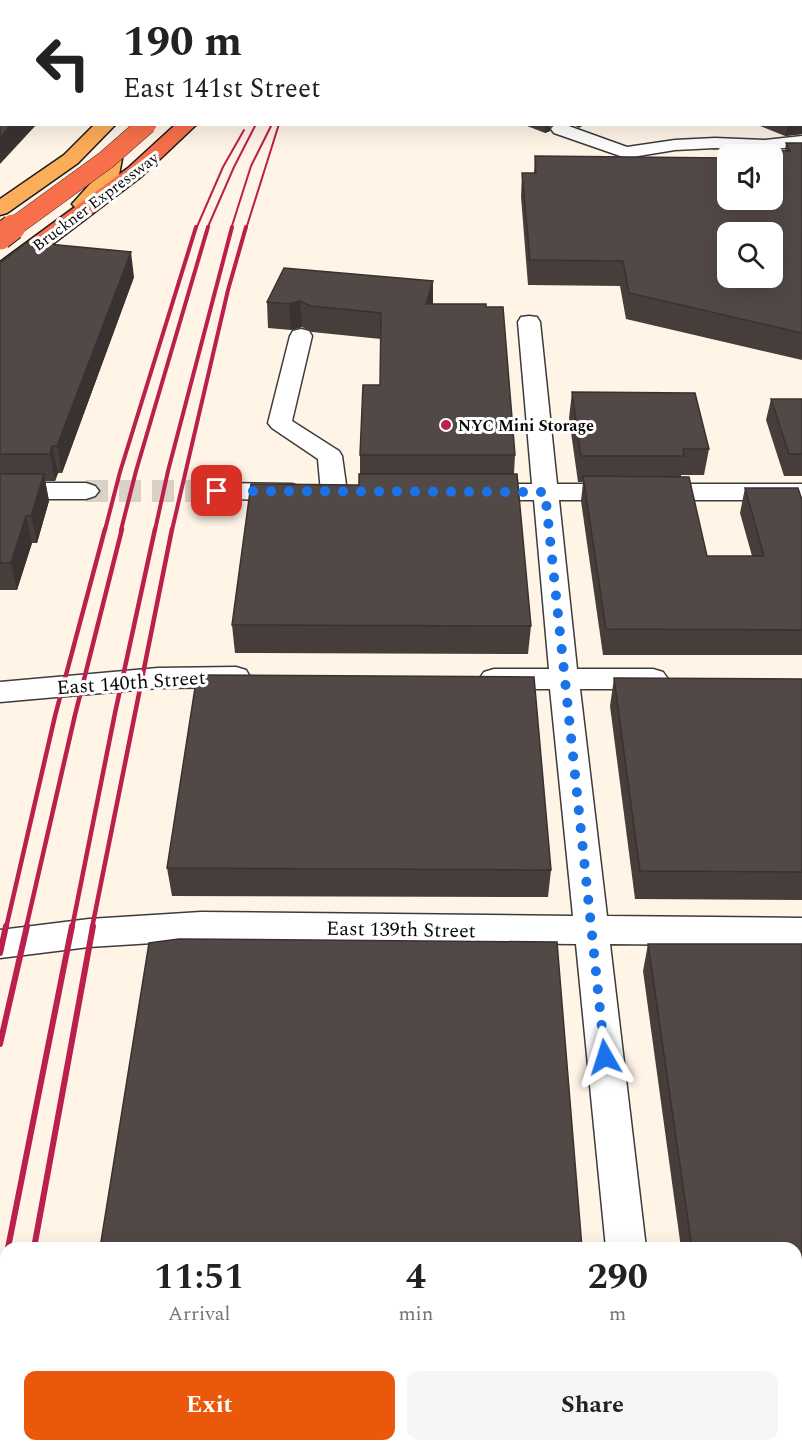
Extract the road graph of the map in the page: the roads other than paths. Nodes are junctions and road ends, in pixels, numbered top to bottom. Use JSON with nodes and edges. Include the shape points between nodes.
{"nodes":[{"id":1,"x":88,"y":126,"type":"edge"},
{"id":2,"x":105,"y":126,"type":"edge"},
{"id":3,"x":137,"y":126,"type":"edge"},
{"id":4,"x":145,"y":126,"type":"edge"},
{"id":5,"x":173,"y":126,"type":"edge"},
{"id":6,"x":186,"y":126,"type":"edge"},
{"id":7,"x":560,"y":129,"type":"dead end"},
{"id":8,"x":802,"y":141,"type":"edge"},
{"id":9,"x":71,"y":159,"type":"junction"},
{"id":10,"x":112,"y":159,"type":"junction"},
{"id":11,"x":83,"y":204,"type":"junction"},
{"id":12,"x":0,"y":209,"type":"edge"},
{"id":13,"x":0,"y":237,"type":"edge"},
{"id":14,"x":0,"y":249,"type":"edge"},
{"id":15,"x":0,"y":267,"type":"edge"},
{"id":16,"x":0,"y":273,"type":"edge"},
{"id":17,"x":529,"y":322,"type":"dead end"},
{"id":18,"x":302,"y":336,"type":"dead end"},
{"id":19,"x":0,"y":491,"type":"edge"},
{"id":20,"x":86,"y":491,"type":"tunnel mouth"},
{"id":21,"x":217,"y":491,"type":"tunnel mouth"},
{"id":22,"x":460,"y":492,"type":"edge"},
{"id":23,"x":545,"y":492,"type":"junction"},
{"id":24,"x":802,"y":492,"type":"edge"},
{"id":25,"x":267,"y":677,"type":"edge"},
{"id":26,"x":469,"y":678,"type":"edge"},
{"id":27,"x":564,"y":679,"type":"junction"},
{"id":28,"x":684,"y":679,"type":"edge"},
{"id":29,"x":0,"y":692,"type":"edge"},
{"id":30,"x":591,"y":931,"type":"junction"},
{"id":31,"x":802,"y":932,"type":"edge"},
{"id":32,"x":0,"y":944,"type":"edge"},
{"id":33,"x":625,"y":1242,"type":"edge"}],
"edges":[{"from":1,"to":9,"type":"main road"},
{"from":2,"to":9,"type":"main road"},
{"from":3,"to":10,"type":"main road"},
{"from":4,"to":13,"type":"highway","name":"Bruckner Expressway","bridge":true,"via":[[106,160]]},
{"from":5,"to":11,"type":"main road","via":[[141,160]]},
{"from":6,"to":16,"type":"highway","name":"Bruckner Expressway","via":[[135,172]]},
{"from":7,"to":8,"type":"street","via":[[626,153],[675,145]]},
{"from":9,"to":12,"type":"main road"},
{"from":10,"to":11,"type":"main road","via":[[109,175]]},
{"from":10,"to":14,"type":"main road","via":[[81,189]]},
{"from":11,"to":15,"type":"main road"},
{"from":17,"to":23,"type":"street"},
{"from":18,"to":21,"type":"street","via":[[280,423],[330,456],[345,492]]},
{"from":19,"to":20,"type":"street"},
{"from":22,"to":23,"type":"street"},
{"from":23,"to":24,"type":"street"},
{"from":23,"to":27,"type":"street"},
{"from":25,"to":29,"type":"street","name":"East 140th Street","via":[[158,678]]},
{"from":26,"to":27,"type":"street"},
{"from":27,"to":28,"type":"street"},
{"from":27,"to":30,"type":"street"},
{"from":30,"to":31,"type":"street","name":"East 139th Street"},
{"from":30,"to":32,"type":"street","name":"East 139th Street","via":[[201,926],[100,932]]},
{"from":30,"to":33,"type":"street"}]}
